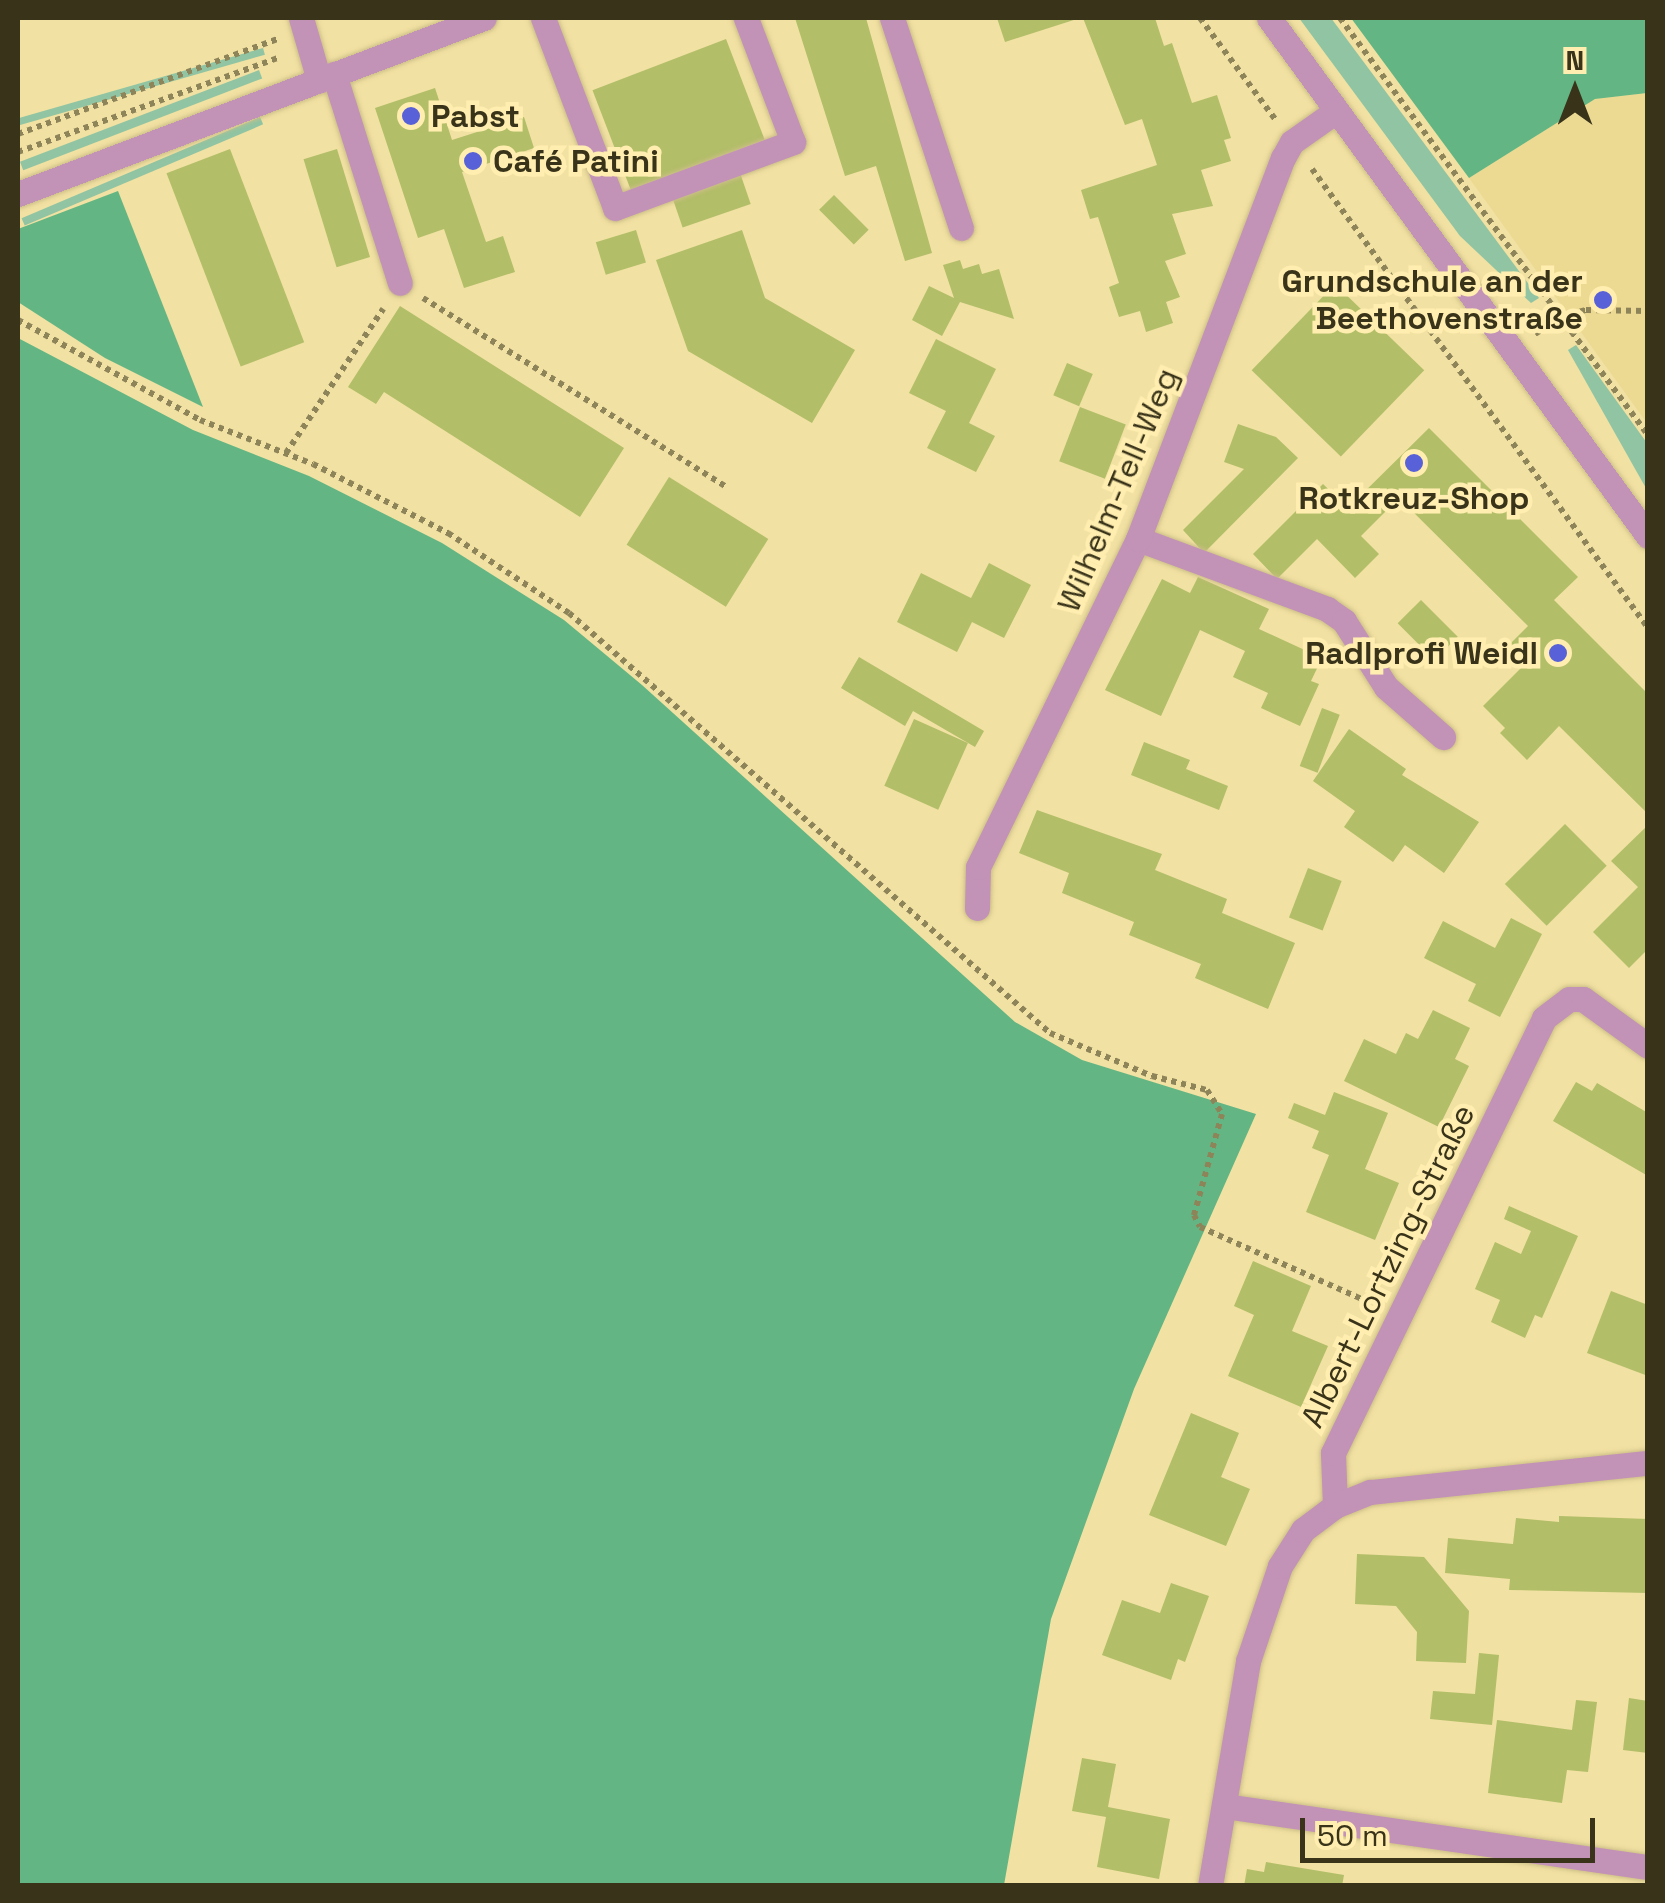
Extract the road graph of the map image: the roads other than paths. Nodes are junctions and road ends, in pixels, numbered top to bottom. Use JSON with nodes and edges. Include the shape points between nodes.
{"nodes":[{"id":1,"x":484,"y":18,"type":"edge"},
{"id":2,"x":543,"y":18,"type":"edge"},
{"id":3,"x":746,"y":18,"type":"edge"},
{"id":4,"x":892,"y":18,"type":"edge"},
{"id":5,"x":1269,"y":18,"type":"edge"},
{"id":6,"x":304,"y":31,"type":"edge"},
{"id":7,"x":326,"y":77,"type":"junction"},
{"id":8,"x":1336,"y":111,"type":"junction"},
{"id":9,"x":18,"y":194,"type":"edge"},
{"id":10,"x":961,"y":228,"type":"dead end"},
{"id":11,"x":400,"y":284,"type":"road end"},
{"id":12,"x":1648,"y":536,"type":"edge"},
{"id":13,"x":1138,"y":540,"type":"junction"},
{"id":14,"x":1443,"y":738,"type":"dead end"},
{"id":15,"x":977,"y":908,"type":"dead end"},
{"id":16,"x":1648,"y":1046,"type":"edge"},
{"id":17,"x":1648,"y":1464,"type":"edge"},
{"id":18,"x":1335,"y":1506,"type":"junction"},
{"id":19,"x":1224,"y":1806,"type":"junction"},
{"id":20,"x":1648,"y":1868,"type":"edge"},
{"id":21,"x":1210,"y":1886,"type":"edge"}],
"edges":[{"from":1,"to":7,"type":"street"},
{"from":2,"to":3,"type":"street","via":[[615,208],[793,142]]},
{"from":4,"to":10,"type":"street"},
{"from":5,"to":8,"type":"street"},
{"from":6,"to":7,"type":"street"},
{"from":7,"to":9,"type":"street"},
{"from":7,"to":11,"type":"street"},
{"from":8,"to":12,"type":"street"},
{"from":8,"to":13,"type":"street","name":"Wilhelm-Tell-Weg","via":[[1292,142]]},
{"from":13,"to":14,"type":"street","via":[[1344,621],[1386,687]]},
{"from":13,"to":15,"type":"street","name":"Wilhelm-Tell-Weg","via":[[978,867]]},
{"from":16,"to":18,"type":"street","name":"Albert-Lortzing-Straße","via":[[1584,1000],[1570,999],[1544,1018],[1333,1454]]},
{"from":17,"to":18,"type":"street","via":[[1408,1486]]},
{"from":18,"to":19,"type":"street","via":[[1304,1530],[1280,1566],[1262,1614]]},
{"from":19,"to":20,"type":"street"},
{"from":19,"to":21,"type":"street"}]}
